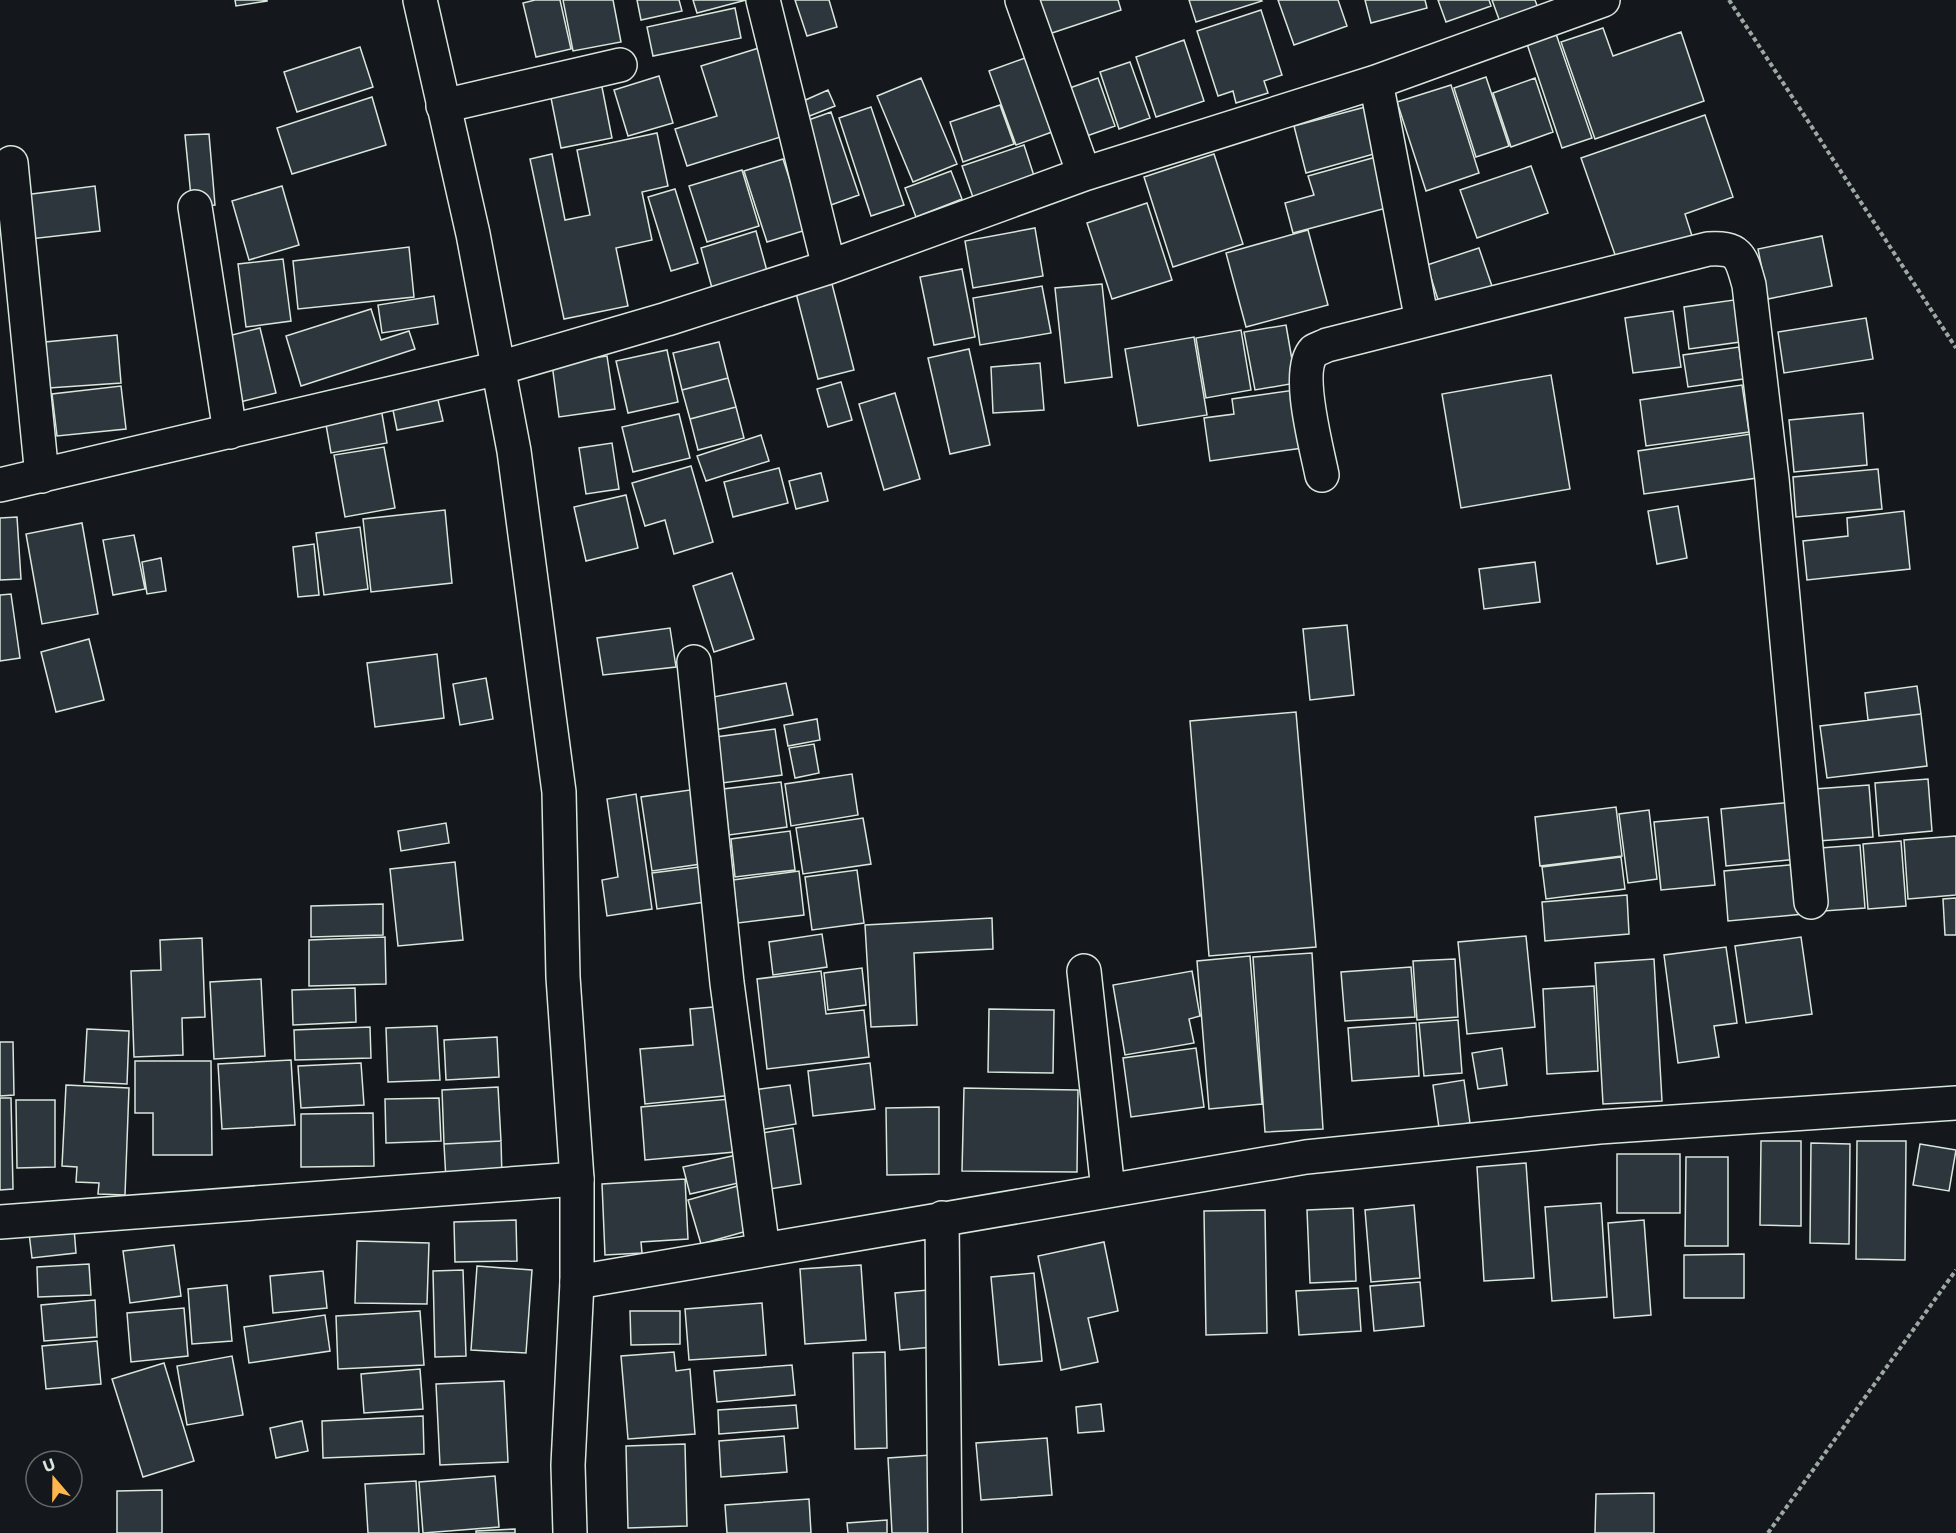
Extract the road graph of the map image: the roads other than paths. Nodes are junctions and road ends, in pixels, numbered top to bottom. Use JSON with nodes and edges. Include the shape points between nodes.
{"nodes":[{"id":1,"x":420,"y":0,"type":"edge"},
{"id":2,"x":764,"y":0,"type":"edge"},
{"id":3,"x":1022,"y":0,"type":"edge"},
{"id":4,"x":1603,"y":0,"type":"edge"},
{"id":5,"x":620,"y":64,"type":"dead end"},
{"id":6,"x":1376,"y":82,"type":"junction"},
{"id":7,"x":443,"y":106,"type":"junction"},
{"id":8,"x":11,"y":163,"type":"dead end"},
{"id":9,"x":1084,"y":174,"type":"junction"},
{"id":10,"x":195,"y":207,"type":"dead end"},
{"id":11,"x":829,"y":267,"type":"junction"},
{"id":12,"x":1422,"y":321,"type":"junction"},
{"id":13,"x":499,"y":368,"type":"junction"},
{"id":14,"x":230,"y":432,"type":"junction"},
{"id":15,"x":1322,"y":475,"type":"dead end"},
{"id":16,"x":42,"y":476,"type":"junction"},
{"id":17,"x":0,"y":485,"type":"edge"},
{"id":18,"x":694,"y":662,"type":"dead end"},
{"id":19,"x":1811,"y":902,"type":"dead end"},
{"id":20,"x":1084,"y":971,"type":"dead end"},
{"id":21,"x":1956,"y":1103,"type":"edge"},
{"id":22,"x":577,"y":1179,"type":"junction"},
{"id":23,"x":1108,"y":1190,"type":"junction"},
{"id":24,"x":942,"y":1218,"type":"junction"},
{"id":25,"x":0,"y":1222,"type":"edge"},
{"id":26,"x":763,"y":1250,"type":"junction"},
{"id":27,"x":577,"y":1282,"type":"junction"},
{"id":28,"x":570,"y":1533,"type":"edge"},
{"id":29,"x":945,"y":1533,"type":"edge"}],
"edges":[{"from":1,"to":7,"type":"street"},
{"from":2,"to":11,"type":"street"},
{"from":3,"to":9,"type":"street"},
{"from":4,"to":6,"type":"street"},
{"from":5,"to":7,"type":"street"},
{"from":6,"to":9,"type":"street"},
{"from":6,"to":12,"type":"street"},
{"from":7,"to":13,"type":"street"},
{"from":8,"to":16,"type":"street"},
{"from":9,"to":11,"type":"street"},
{"from":10,"to":14,"type":"street"},
{"from":11,"to":13,"type":"street"},
{"from":12,"to":15,"type":"street","via":[[1327,345],[1315,351],[1309,360],[1306,398]]},
{"from":12,"to":19,"type":"street","via":[[1708,249],[1723,248],[1742,259],[1749,285],[1772,479]]},
{"from":13,"to":14,"type":"street"},
{"from":13,"to":22,"type":"street","via":[[514,451],[559,792],[563,977]]},
{"from":14,"to":16,"type":"street"},
{"from":16,"to":17,"type":"street"},
{"from":18,"to":26,"type":"street","via":[[727,983]]},
{"from":20,"to":23,"type":"street"},
{"from":21,"to":23,"type":"street","via":[[1599,1126],[1306,1157]]},
{"from":22,"to":25,"type":"street"},
{"from":22,"to":27,"type":"street"},
{"from":23,"to":24,"type":"street"},
{"from":24,"to":26,"type":"street"},
{"from":24,"to":29,"type":"street"},
{"from":26,"to":27,"type":"street"},
{"from":27,"to":28,"type":"street","via":[[568,1464]]}]}
